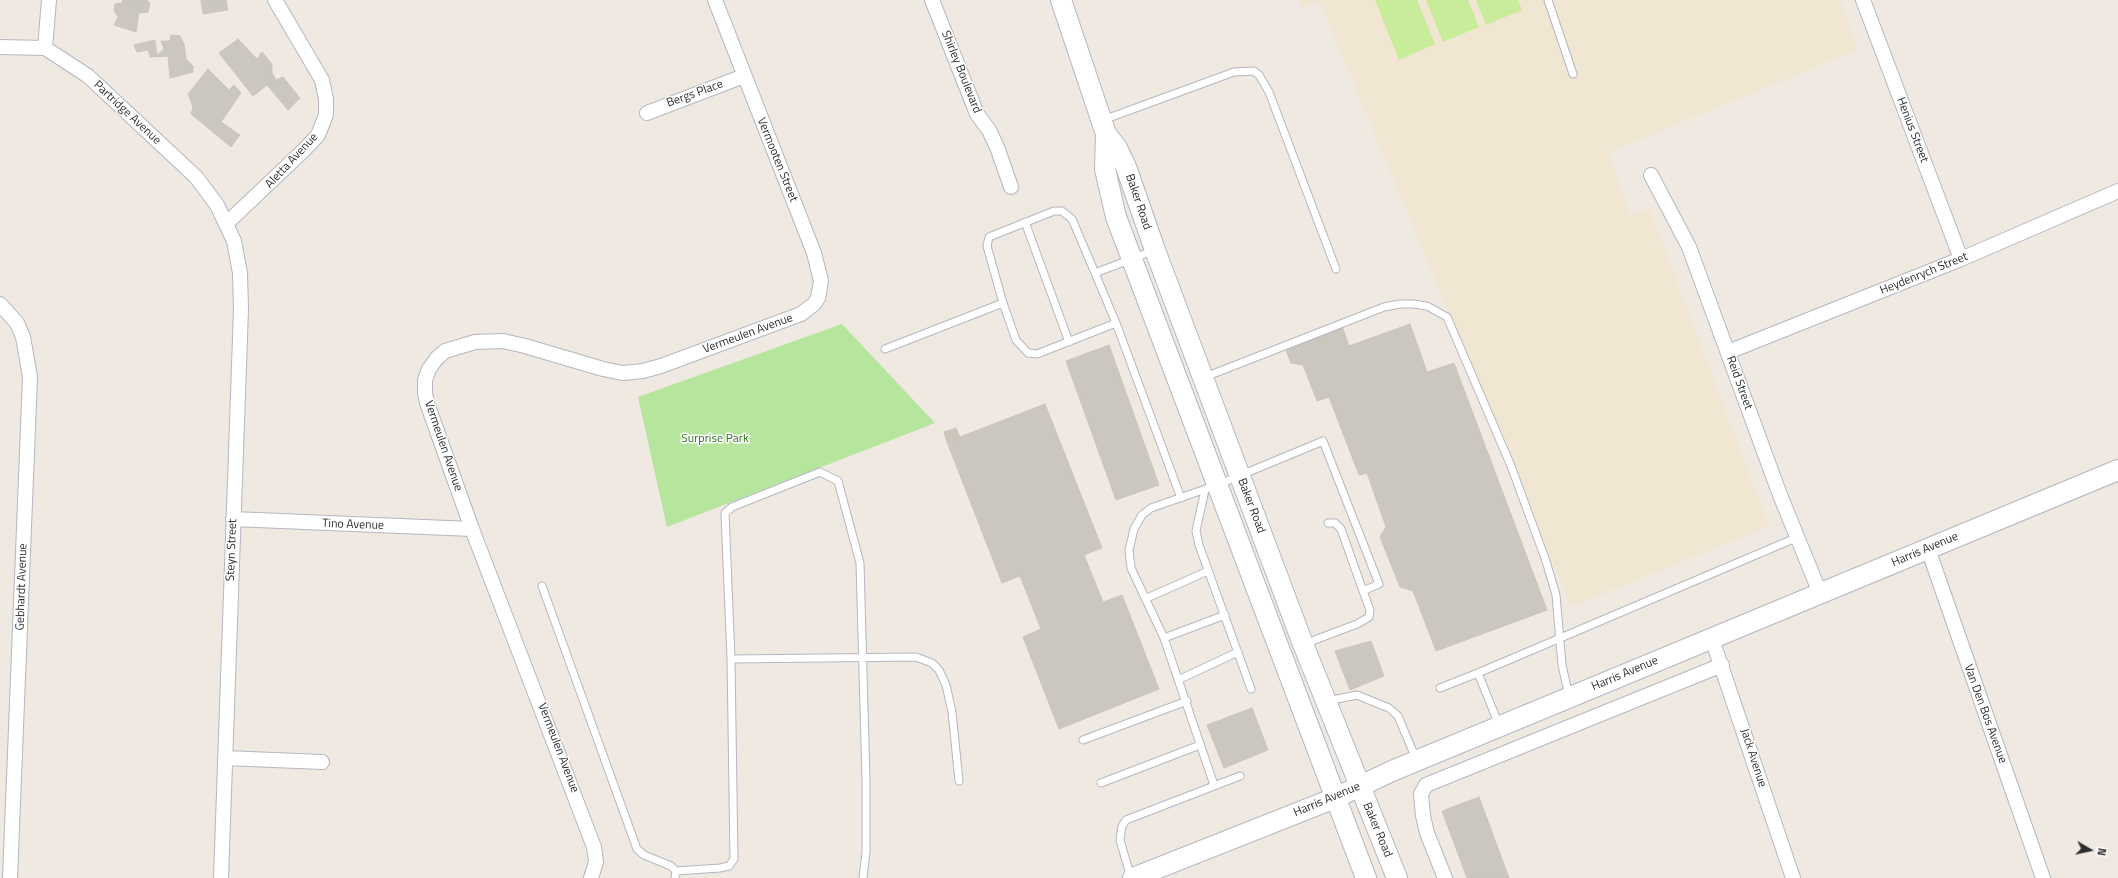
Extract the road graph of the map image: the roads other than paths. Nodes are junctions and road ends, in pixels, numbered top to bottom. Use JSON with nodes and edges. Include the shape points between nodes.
{"nodes":[{"id":1,"x":49,"y":0,"type":"edge"},
{"id":2,"x":276,"y":0,"type":"edge"},
{"id":3,"x":715,"y":0,"type":"edge"},
{"id":4,"x":932,"y":0,"type":"edge"},
{"id":5,"x":1061,"y":0,"type":"edge"},
{"id":6,"x":1548,"y":0,"type":"edge"},
{"id":7,"x":1863,"y":0,"type":"edge"},
{"id":8,"x":0,"y":47,"type":"edge"},
{"id":9,"x":45,"y":48,"type":"junction"},
{"id":10,"x":1573,"y":74,"type":"dead end"},
{"id":11,"x":744,"y":76,"type":"junction"},
{"id":12,"x":647,"y":113,"type":"dead end"},
{"id":13,"x":1104,"y":127,"type":"junction"},
{"id":14,"x":1651,"y":175,"type":"dead end"},
{"id":15,"x":1011,"y":187,"type":"dead end"},
{"id":16,"x":2118,"y":192,"type":"edge"},
{"id":17,"x":1025,"y":222,"type":"junction"},
{"id":18,"x":227,"y":223,"type":"junction"},
{"id":19,"x":1155,"y":250,"type":"junction"},
{"id":20,"x":1961,"y":259,"type":"junction"},
{"id":21,"x":1132,"y":260,"type":"junction"},
{"id":22,"x":1336,"y":269,"type":"dead end"},
{"id":23,"x":1095,"y":273,"type":"junction"},
{"id":24,"x":1003,"y":303,"type":"junction"},
{"id":25,"x":0,"y":304,"type":"edge"},
{"id":26,"x":801,"y":314,"type":"joint"},
{"id":27,"x":1116,"y":323,"type":"junction"},
{"id":28,"x":1069,"y":342,"type":"junction"},
{"id":29,"x":885,"y":349,"type":"dead end"},
{"id":30,"x":1728,"y":352,"type":"junction"},
{"id":31,"x":1203,"y":378,"type":"junction"},
{"id":32,"x":2118,"y":470,"type":"edge"},
{"id":33,"x":1240,"y":476,"type":"junction"},
{"id":34,"x":1211,"y":488,"type":"junction"},
{"id":35,"x":1181,"y":498,"type":"junction"},
{"id":36,"x":233,"y":519,"type":"junction"},
{"id":37,"x":1328,"y":523,"type":"dead end"},
{"id":38,"x":472,"y":529,"type":"junction"},
{"id":39,"x":1798,"y":537,"type":"junction"},
{"id":40,"x":1928,"y":549,"type":"junction"},
{"id":41,"x":1208,"y":571,"type":"junction"},
{"id":42,"x":542,"y":586,"type":"dead end"},
{"id":43,"x":1363,"y":591,"type":"junction"},
{"id":44,"x":1820,"y":593,"type":"junction"},
{"id":45,"x":1147,"y":598,"type":"junction"},
{"id":46,"x":1225,"y":615,"type":"junction"},
{"id":47,"x":1164,"y":638,"type":"junction"},
{"id":48,"x":1559,"y":639,"type":"junction"},
{"id":49,"x":1712,"y":639,"type":"junction"},
{"id":50,"x":1303,"y":644,"type":"junction"},
{"id":51,"x":1238,"y":652,"type":"junction"},
{"id":52,"x":863,"y":657,"type":"junction"},
{"id":53,"x":731,"y":659,"type":"junction"},
{"id":54,"x":1722,"y":665,"type":"junction"},
{"id":55,"x":1478,"y":673,"type":"junction"},
{"id":56,"x":1180,"y":679,"type":"junction"},
{"id":57,"x":1440,"y":688,"type":"dead end"},
{"id":58,"x":1251,"y":689,"type":"dead end"},
{"id":59,"x":1569,"y":698,"type":"junction"},
{"id":60,"x":1187,"y":701,"type":"junction"},
{"id":61,"x":1325,"y":702,"type":"junction"},
{"id":62,"x":1499,"y":727,"type":"junction"},
{"id":63,"x":1083,"y":740,"type":"dead end"},
{"id":64,"x":1200,"y":745,"type":"junction"},
{"id":65,"x":225,"y":758,"type":"junction"},
{"id":66,"x":1417,"y":761,"type":"junction"},
{"id":67,"x":322,"y":762,"type":"dead end"},
{"id":68,"x":1240,"y":776,"type":"dead end"},
{"id":69,"x":959,"y":781,"type":"dead end"},
{"id":70,"x":1101,"y":783,"type":"dead end"},
{"id":71,"x":1214,"y":785,"type":"junction"},
{"id":72,"x":1359,"y":787,"type":"junction"},
{"id":73,"x":1335,"y":798,"type":"junction"},
{"id":74,"x":593,"y":874,"type":"edge"},
{"id":75,"x":675,"y":874,"type":"edge"},
{"id":76,"x":10,"y":878,"type":"edge"},
{"id":77,"x":221,"y":878,"type":"edge"},
{"id":78,"x":863,"y":878,"type":"edge"},
{"id":79,"x":1132,"y":878,"type":"edge"},
{"id":80,"x":1366,"y":878,"type":"edge"},
{"id":81,"x":1397,"y":878,"type":"edge"},
{"id":82,"x":1445,"y":878,"type":"edge"},
{"id":83,"x":1794,"y":878,"type":"edge"},
{"id":84,"x":2043,"y":878,"type":"edge"}],
"edges":[{"from":1,"to":9,"type":"street"},
{"from":2,"to":18,"type":"street","name":"Aletta Avenue","via":[[322,80],[326,115],[318,135]]},
{"from":3,"to":11,"type":"street","name":"Vermooten Street"},
{"from":4,"to":15,"type":"street","name":"Shirley Boulevard","via":[[977,114],[997,147]]},
{"from":5,"to":13,"type":"main road","name":"Baker Road"},
{"from":6,"to":10,"type":"lane"},
{"from":7,"to":20,"type":"street","name":"Henius Street"},
{"from":8,"to":9,"type":"street"},
{"from":9,"to":18,"type":"street","name":"Partridge Avenue","via":[[88,76],[196,177]]},
{"from":11,"to":12,"type":"street","name":"Bergs Place"},
{"from":11,"to":26,"type":"street","name":"Vermooten Street","via":[[814,253],[820,275],[821,290],[818,298]]},
{"from":13,"to":19,"type":"main road","name":"Baker Road","via":[[1126,167]]},
{"from":13,"to":21,"type":"main road","name":"Baker Road","via":[[1105,169],[1109,189]]},
{"from":13,"to":22,"type":"lane","via":[[1234,72],[1254,71],[1259,74],[1269,92]]},
{"from":14,"to":30,"type":"street","name":"Reid Street","via":[[1689,247]]},
{"from":16,"to":20,"type":"street","name":"Heydenrych Street"},
{"from":17,"to":23,"type":"lane","via":[[1054,211],[1067,214],[1072,219]]},
{"from":17,"to":24,"type":"lane","via":[[992,235],[988,242],[990,260]]},
{"from":17,"to":28,"type":"lane"},
{"from":18,"to":36,"type":"street","name":"Steyn Street","via":[[238,256],[241,302]]},
{"from":19,"to":21,"type":"lane"},
{"from":19,"to":31,"type":"main road","name":"Baker Road"},
{"from":20,"to":30,"type":"street","name":"Heydenrych Street"},
{"from":21,"to":23,"type":"lane"},
{"from":21,"to":34,"type":"main road","name":"Baker Road"},
{"from":23,"to":27,"type":"lane"},
{"from":24,"to":28,"type":"lane","via":[[1016,340],[1028,353],[1034,354]]},
{"from":24,"to":29,"type":"lane"},
{"from":25,"to":76,"type":"street","name":"Gebhardt Avenue","via":[[17,323],[23,336],[30,377]]},
{"from":26,"to":38,"type":"street","name":"Vermeulen Avenue","via":[[661,366],[624,373],[503,342],[475,342],[445,351],[429,369],[425,380],[425,393]]},
{"from":27,"to":28,"type":"lane"},
{"from":27,"to":35,"type":"lane"},
{"from":30,"to":39,"type":"street","name":"Reid Street"},
{"from":31,"to":33,"type":"main road","name":"Baker Road"},
{"from":31,"to":48,"type":"lane","via":[[1384,307],[1400,304],[1427,306],[1447,317],[1511,466],[1546,561],[1556,595]]},
{"from":32,"to":40,"type":"main road","name":"Harris Avenue"},
{"from":33,"to":34,"type":"lane"},
{"from":33,"to":43,"type":"lane","via":[[1323,441],[1379,584]]},
{"from":33,"to":50,"type":"main road","name":"Baker Road"},
{"from":34,"to":35,"type":"lane"},
{"from":34,"to":41,"type":"lane","via":[[1196,531]]},
{"from":34,"to":73,"type":"main road","name":"Baker Road"},
{"from":35,"to":45,"type":"lane","via":[[1145,512],[1132,535],[1129,550],[1131,568]]},
{"from":36,"to":38,"type":"street","name":"Tino Avenue"},
{"from":36,"to":65,"type":"street","name":"Steyn Street"},
{"from":37,"to":43,"type":"lane","via":[[1337,524],[1341,529]]},
{"from":38,"to":74,"type":"street","name":"Vermeulen Avenue","via":[[575,792],[596,856]]},
{"from":39,"to":44,"type":"street","name":"Reid Street"},
{"from":39,"to":48,"type":"lane"},
{"from":40,"to":44,"type":"main road","name":"Harris Avenue"},
{"from":40,"to":84,"type":"street","name":"Van Den Bos Avenue"},
{"from":41,"to":45,"type":"lane"},
{"from":41,"to":46,"type":"lane"},
{"from":42,"to":75,"type":"lane","via":[[637,849],[644,855],[667,863]]},
{"from":43,"to":50,"type":"lane","via":[[1370,610],[1369,617]]},
{"from":44,"to":49,"type":"main road","name":"Harris Avenue"},
{"from":45,"to":47,"type":"lane"},
{"from":46,"to":47,"type":"lane"},
{"from":46,"to":51,"type":"lane"},
{"from":47,"to":56,"type":"lane"},
{"from":48,"to":55,"type":"lane"},
{"from":48,"to":59,"type":"lane"},
{"from":49,"to":54,"type":"street","name":"Jack Avenue"},
{"from":49,"to":59,"type":"main road","name":"Harris Avenue"},
{"from":50,"to":61,"type":"main road","name":"Baker Road"},
{"from":51,"to":56,"type":"lane"},
{"from":51,"to":58,"type":"lane"},
{"from":52,"to":53,"type":"lane"},
{"from":52,"to":53,"type":"lane","via":[[860,563],[838,481],[820,472],[732,507],[725,513]]},
{"from":52,"to":69,"type":"lane","via":[[916,657],[932,663],[939,670],[946,685],[952,712]]},
{"from":52,"to":78,"type":"lane","via":[[866,836]]},
{"from":53,"to":75,"type":"lane","via":[[734,859],[729,866]]},
{"from":54,"to":82,"type":"street","via":[[1426,785],[1421,794],[1423,816]]},
{"from":54,"to":83,"type":"street","name":"Jack Avenue"},
{"from":55,"to":57,"type":"lane"},
{"from":55,"to":62,"type":"lane"},
{"from":56,"to":60,"type":"lane"},
{"from":59,"to":62,"type":"main road","name":"Harris Avenue"},
{"from":60,"to":63,"type":"lane"},
{"from":60,"to":64,"type":"lane"},
{"from":61,"to":66,"type":"lane","via":[[1357,695],[1389,708],[1398,716]]},
{"from":61,"to":72,"type":"main road","name":"Baker Road"},
{"from":62,"to":66,"type":"main road","name":"Harris Avenue"},
{"from":64,"to":70,"type":"lane"},
{"from":64,"to":71,"type":"lane"},
{"from":65,"to":67,"type":"street"},
{"from":65,"to":77,"type":"street","name":"Steyn Street"},
{"from":66,"to":72,"type":"main road","name":"Harris Avenue"},
{"from":68,"to":71,"type":"lane"},
{"from":71,"to":79,"type":"lane","via":[[1124,822],[1120,840]]},
{"from":72,"to":73,"type":"main road","name":"Harris Avenue"},
{"from":72,"to":81,"type":"main road","name":"Baker Road"},
{"from":73,"to":79,"type":"main road","name":"Harris Avenue"},
{"from":73,"to":80,"type":"main road","name":"Baker Road"}]}
